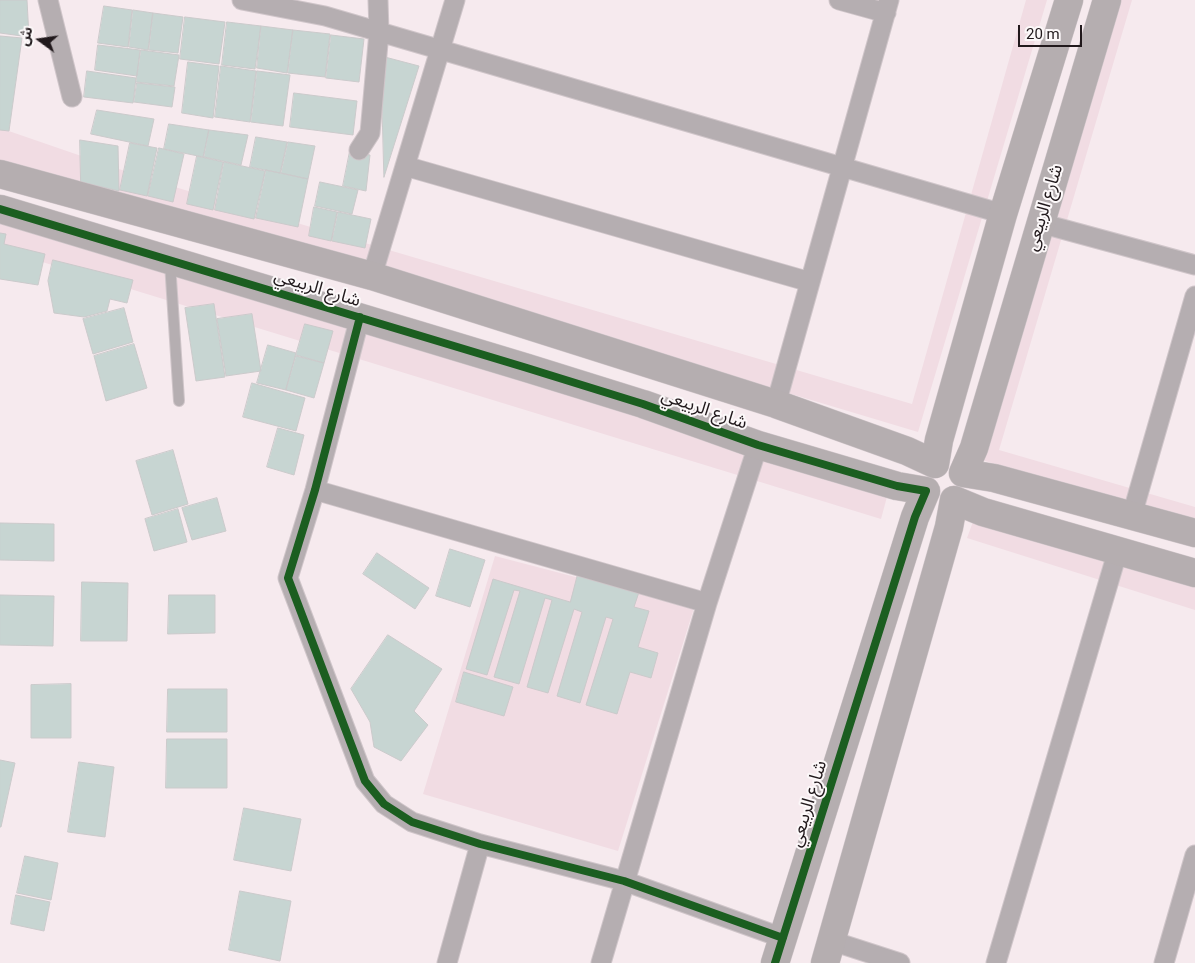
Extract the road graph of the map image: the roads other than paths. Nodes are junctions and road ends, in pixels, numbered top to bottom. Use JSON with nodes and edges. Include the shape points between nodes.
{"nodes":[{"id":1,"x":48,"y":0,"type":"edge"},
{"id":2,"x":242,"y":0,"type":"edge"},
{"id":3,"x":378,"y":0,"type":"edge"},
{"id":4,"x":455,"y":0,"type":"edge"},
{"id":5,"x":839,"y":0,"type":"edge"},
{"id":6,"x":1069,"y":0,"type":"edge"},
{"id":7,"x":1107,"y":0,"type":"edge"},
{"id":8,"x":887,"y":7,"type":"edge"},
{"id":9,"x":379,"y":32,"type":"junction"},
{"id":10,"x":439,"y":50,"type":"junction"},
{"id":11,"x":72,"y":97,"type":"dead end"},
{"id":12,"x":359,"y":150,"type":"dead end"},
{"id":13,"x":405,"y":166,"type":"junction"},
{"id":14,"x":842,"y":168,"type":"junction"},
{"id":15,"x":0,"y":174,"type":"edge"},
{"id":16,"x":0,"y":209,"type":"edge"},
{"id":17,"x":1003,"y":214,"type":"junction"},
{"id":18,"x":1040,"y":223,"type":"junction"},
{"id":19,"x":170,"y":260,"type":"junction"},
{"id":20,"x":1195,"y":265,"type":"edge"},
{"id":21,"x":372,"y":276,"type":"junction"},
{"id":22,"x":810,"y":282,"type":"junction"},
{"id":23,"x":1195,"y":296,"type":"edge"},
{"id":24,"x":360,"y":317,"type":"junction"},
{"id":25,"x":179,"y":401,"type":"dead end"},
{"id":26,"x":776,"y":404,"type":"junction"},
{"id":27,"x":758,"y":445,"type":"junction"},
{"id":28,"x":907,"y":451,"type":"junction"},
{"id":29,"x":937,"y":452,"type":"junction"},
{"id":30,"x":968,"y":460,"type":"junction"},
{"id":31,"x":994,"y":478,"type":"junction"},
{"id":32,"x":897,"y":486,"type":"junction"},
{"id":33,"x":316,"y":490,"type":"junction"},
{"id":34,"x":926,"y":491,"type":"junction"},
{"id":35,"x":954,"y":500,"type":"junction"},
{"id":36,"x":983,"y":512,"type":"junction"},
{"id":37,"x":1132,"y":515,"type":"junction"},
{"id":38,"x":915,"y":517,"type":"junction"},
{"id":39,"x":949,"y":527,"type":"junction"},
{"id":40,"x":1195,"y":533,"type":"edge"},
{"id":41,"x":1118,"y":550,"type":"junction"},
{"id":42,"x":1195,"y":573,"type":"edge"},
{"id":43,"x":707,"y":603,"type":"junction"},
{"id":44,"x":480,"y":844,"type":"junction"},
{"id":45,"x":1195,"y":855,"type":"edge"},
{"id":46,"x":624,"y":881,"type":"junction"},
{"id":47,"x":779,"y":951,"type":"edge"},
{"id":48,"x":828,"y":952,"type":"edge"},
{"id":49,"x":447,"y":963,"type":"edge"},
{"id":50,"x":601,"y":963,"type":"edge"},
{"id":51,"x":900,"y":963,"type":"edge"},
{"id":52,"x":996,"y":963,"type":"edge"},
{"id":53,"x":1164,"y":963,"type":"edge"}],
"edges":[{"from":1,"to":11,"type":"street"},
{"from":2,"to":9,"type":"street","via":[[325,16]]},
{"from":3,"to":9,"type":"street"},
{"from":4,"to":10,"type":"street"},
{"from":5,"to":8,"type":"street"},
{"from":6,"to":17,"type":"street","name":"شارع الربيعي"},
{"from":7,"to":18,"type":"street","name":"شارع الربيعي"},
{"from":8,"to":14,"type":"street"},
{"from":9,"to":10,"type":"street"},
{"from":9,"to":12,"type":"street","via":[[370,133]]},
{"from":10,"to":13,"type":"street"},
{"from":10,"to":14,"type":"street"},
{"from":13,"to":21,"type":"street"},
{"from":13,"to":22,"type":"street"},
{"from":14,"to":17,"type":"street"},
{"from":14,"to":22,"type":"street"},
{"from":15,"to":21,"type":"street","name":"شارع الربيعي"},
{"from":16,"to":19,"type":"street","name":"شارع الربيعي"},
{"from":17,"to":29,"type":"street","name":"شارع الربيعي"},
{"from":18,"to":20,"type":"street"},
{"from":18,"to":30,"type":"street","name":"شارع الربيعي"},
{"from":19,"to":24,"type":"street","name":"شارع الربيعي"},
{"from":19,"to":25,"type":"lane"},
{"from":21,"to":26,"type":"street","name":"شارع الربيعي"},
{"from":22,"to":26,"type":"street"},
{"from":23,"to":37,"type":"street"},
{"from":24,"to":27,"type":"street","name":"شارع الربيعي","via":[[634,402]]},
{"from":24,"to":33,"type":"street"},
{"from":26,"to":28,"type":"street","name":"شارع الربيعي"},
{"from":27,"to":32,"type":"street","name":"شارع الربيعي"},
{"from":27,"to":43,"type":"street"},
{"from":28,"to":29,"type":"street","via":[[927,448]]},
{"from":28,"to":32,"type":"street","via":[[918,463],[918,474],[911,483]]},
{"from":29,"to":30,"type":"street","via":[[952,459],[963,457]]},
{"from":29,"to":34,"type":"street","name":"شارع الربيعي","via":[[924,479]]},
{"from":30,"to":31,"type":"street"},
{"from":30,"to":35,"type":"street","name":"شارع الربيعي","via":[[963,491]]},
{"from":31,"to":36,"type":"street","via":[[980,480],[973,488],[974,504]]},
{"from":31,"to":37,"type":"street"},
{"from":32,"to":34,"type":"street","name":"شارع الربيعي"},
{"from":32,"to":38,"type":"street"},
{"from":33,"to":43,"type":"street"},
{"from":33,"to":44,"type":"street","via":[[288,578],[365,781],[384,804],[412,822]]},
{"from":34,"to":35,"type":"street","name":"شارع الربيعي","via":[[941,503]]},
{"from":34,"to":38,"type":"street","name":"شارع الربيعي"},
{"from":35,"to":36,"type":"street","name":"شارع الربيعي"},
{"from":35,"to":39,"type":"street","name":"شارع الربيعي"},
{"from":36,"to":39,"type":"street","via":[[964,514]]},
{"from":36,"to":41,"type":"street","name":"شارع الربيعي"},
{"from":37,"to":40,"type":"street"},
{"from":38,"to":39,"type":"street","via":[[926,505],[937,505],[946,511]]},
{"from":38,"to":47,"type":"street","name":"شارع الربيعي"},
{"from":39,"to":48,"type":"street","name":"شارع الربيعي"},
{"from":41,"to":42,"type":"street","name":"شارع الربيعي"},
{"from":41,"to":52,"type":"street"},
{"from":43,"to":46,"type":"street"},
{"from":44,"to":46,"type":"street"},
{"from":44,"to":49,"type":"street"},
{"from":45,"to":53,"type":"street"},
{"from":46,"to":47,"type":"street"},
{"from":46,"to":50,"type":"street"},
{"from":48,"to":51,"type":"street"}]}
